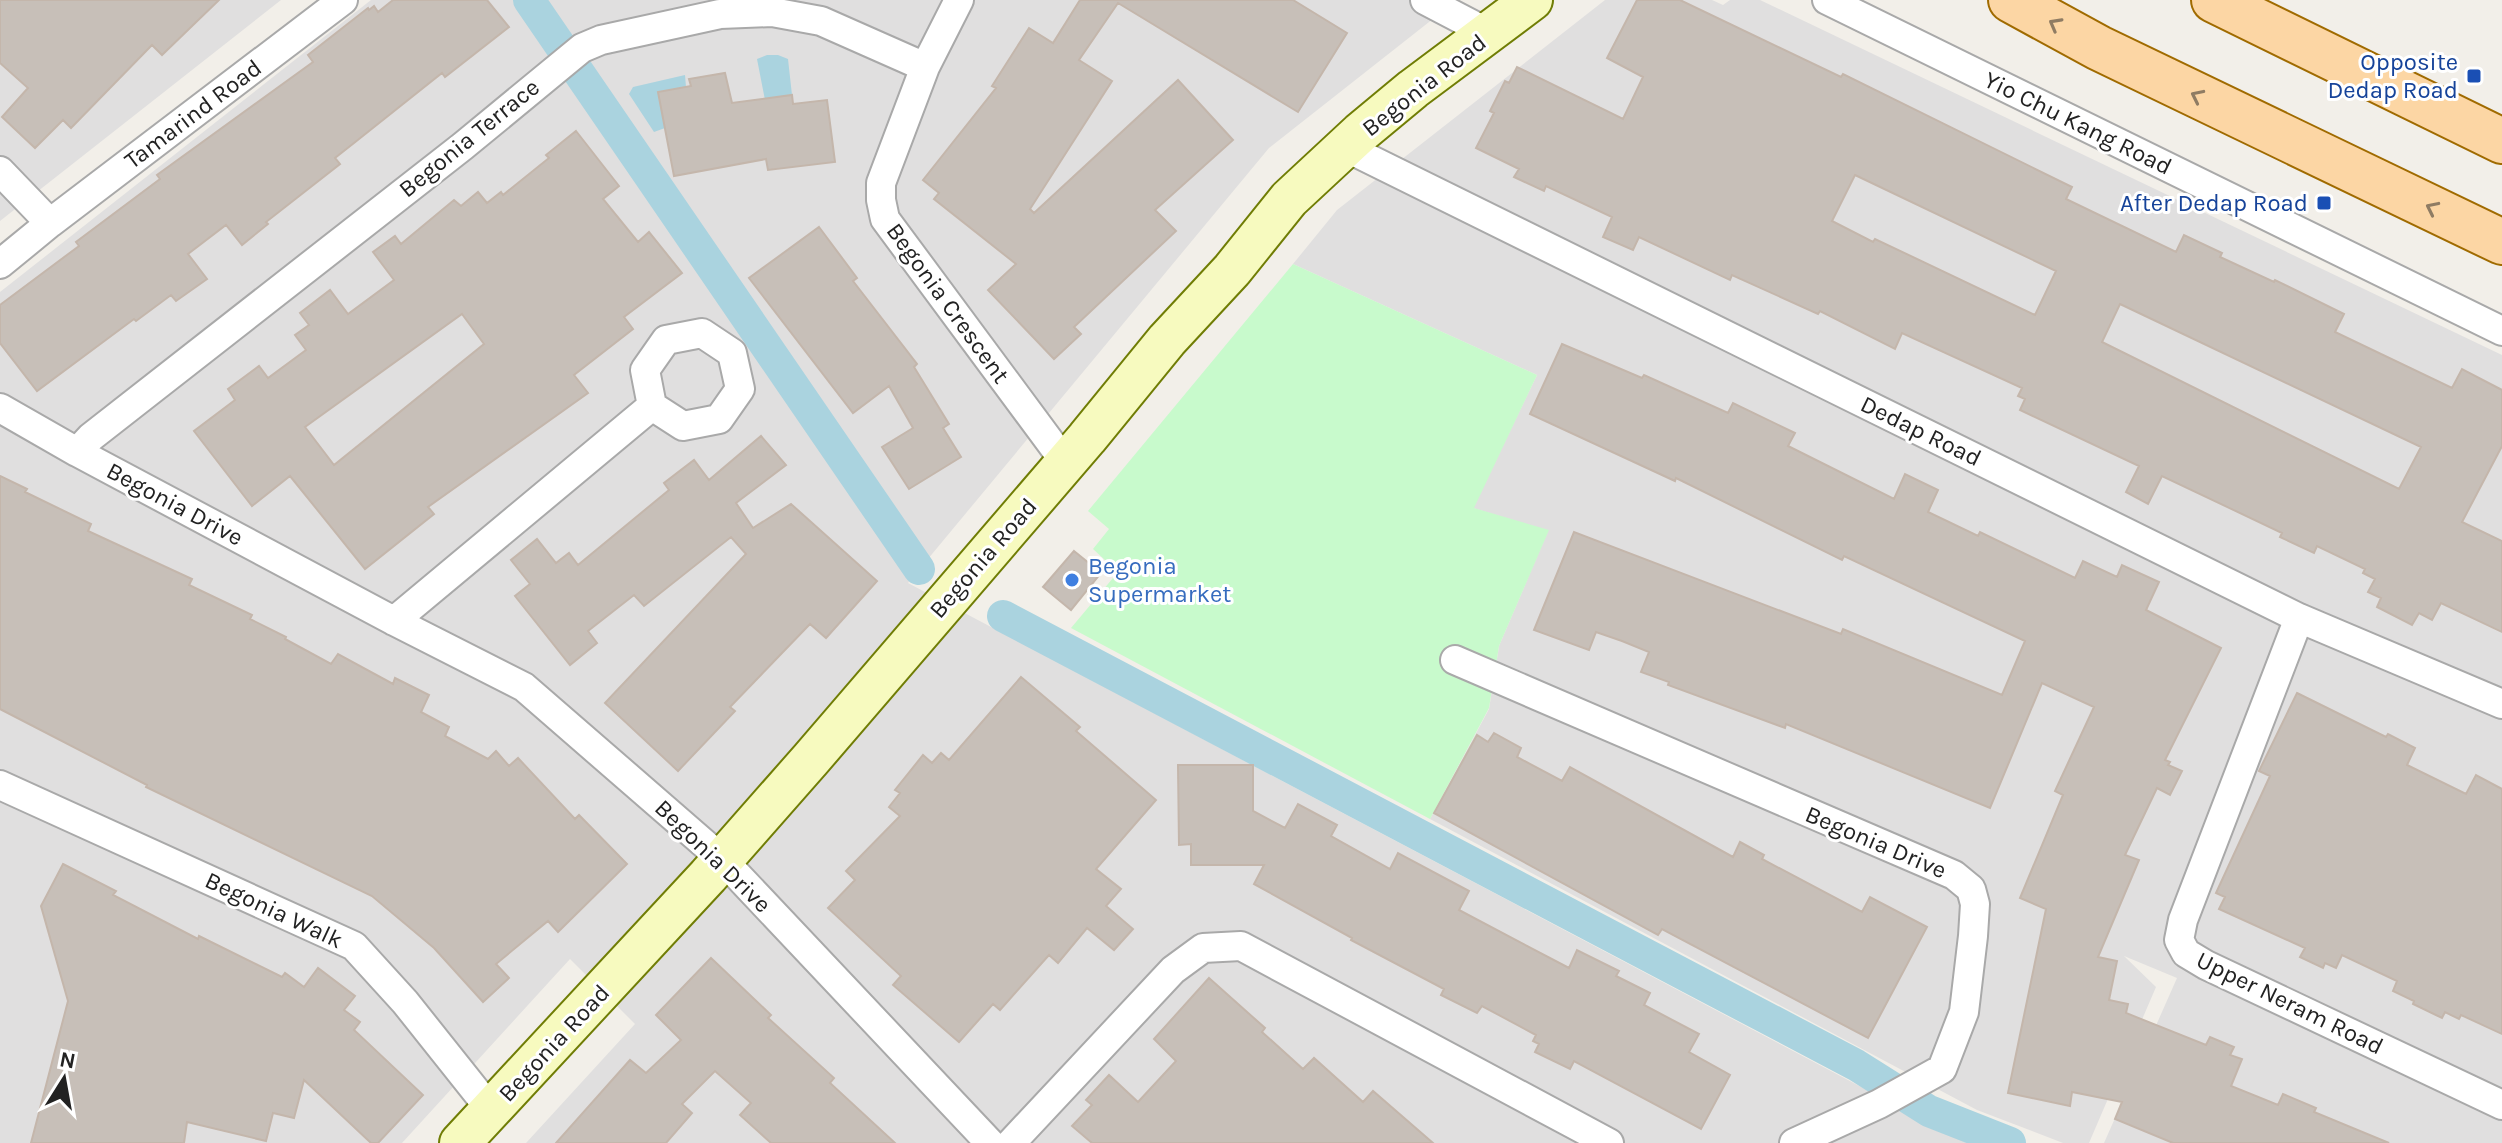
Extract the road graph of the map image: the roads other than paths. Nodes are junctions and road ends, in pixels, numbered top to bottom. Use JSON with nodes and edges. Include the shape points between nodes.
{"nodes":[{"id":1,"x":959,"y":0,"type":"edge"},
{"id":2,"x":1425,"y":0,"type":"edge"},
{"id":3,"x":1532,"y":0,"type":"edge"},
{"id":4,"x":1827,"y":0,"type":"edge"},
{"id":5,"x":2011,"y":0,"type":"edge"},
{"id":6,"x":2214,"y":0,"type":"edge"},
{"id":7,"x":337,"y":2,"type":"edge"},
{"id":8,"x":1490,"y":34,"type":"junction"},
{"id":9,"x":925,"y":67,"type":"junction"},
{"id":10,"x":2502,"y":141,"type":"edge"},
{"id":11,"x":1345,"y":147,"type":"junction"},
{"id":12,"x":0,"y":171,"type":"edge"},
{"id":13,"x":50,"y":223,"type":"junction"},
{"id":14,"x":2502,"y":242,"type":"edge"},
{"id":15,"x":0,"y":264,"type":"edge"},
{"id":16,"x":2502,"y":331,"type":"edge"},
{"id":17,"x":652,"y":406,"type":"dead end"},
{"id":18,"x":0,"y":408,"type":"edge"},
{"id":19,"x":77,"y":452,"type":"junction"},
{"id":20,"x":1065,"y":462,"type":"junction"},
{"id":21,"x":2299,"y":618,"type":"junction"},
{"id":22,"x":394,"y":621,"type":"junction"},
{"id":23,"x":1455,"y":660,"type":"dead end"},
{"id":24,"x":2502,"y":704,"type":"edge"},
{"id":25,"x":0,"y":785,"type":"edge"},
{"id":26,"x":722,"y":859,"type":"junction"},
{"id":27,"x":2502,"y":1105,"type":"edge"},
{"id":28,"x":491,"y":1110,"type":"junction"},
{"id":29,"x":460,"y":1143,"type":"edge"},
{"id":30,"x":990,"y":1143,"type":"edge"},
{"id":31,"x":1011,"y":1143,"type":"edge"},
{"id":32,"x":1609,"y":1143,"type":"edge"},
{"id":33,"x":1794,"y":1143,"type":"edge"}],
"edges":[{"from":1,"to":9,"type":"street","name":"Begonia Crescent"},
{"from":2,"to":8,"type":"street"},
{"from":3,"to":8,"type":"street","name":"Begonia Road"},
{"from":4,"to":16,"type":"street","name":"Yio Chu Kang Road"},
{"from":14,"to":5,"type":"main road","one_way":true,"via":[[2099,48]]},
{"from":6,"to":10,"type":"main road"},
{"from":7,"to":13,"type":"street","name":"Tamarind Road"},
{"from":8,"to":11,"type":"street","name":"Begonia Road"},
{"from":9,"to":19,"type":"street","name":"Begonia Terrace","via":[[821,21],[772,12],[720,14],[582,48]]},
{"from":9,"to":20,"type":"street","name":"Begonia Crescent","via":[[881,183],[885,219]]},
{"from":11,"to":20,"type":"street","name":"Begonia Road","via":[[1289,199]]},
{"from":11,"to":21,"type":"street","name":"Dedap Road"},
{"from":12,"to":13,"type":"street"},
{"from":13,"to":15,"type":"street","name":"Tamarind Road"},
{"from":17,"to":22,"type":"street"},
{"from":18,"to":19,"type":"street","name":"Begonia Drive"},
{"from":19,"to":22,"type":"street","name":"Begonia Drive"},
{"from":20,"to":26,"type":"street","name":"Begonia Road"},
{"from":21,"to":24,"type":"street","name":"Dedap Road"},
{"from":21,"to":27,"type":"street","name":"Upper Neram Road","via":[[2179,940],[2186,953],[2206,965]]},
{"from":22,"to":26,"type":"street","name":"Begonia Drive","via":[[524,687]]},
{"from":23,"to":33,"type":"street","name":"Begonia Drive","via":[[1939,868],[1971,889],[1975,904],[1964,1012],[1942,1069]]},
{"from":25,"to":28,"type":"street","name":"Begonia Walk","via":[[354,946]]},
{"from":26,"to":28,"type":"street","name":"Begonia Road"},
{"from":26,"to":30,"type":"street","name":"Begonia Drive"},
{"from":28,"to":29,"type":"street","name":"Begonia Road"},
{"from":31,"to":32,"type":"street","via":[[1173,970],[1203,948],[1241,946]]}]}
